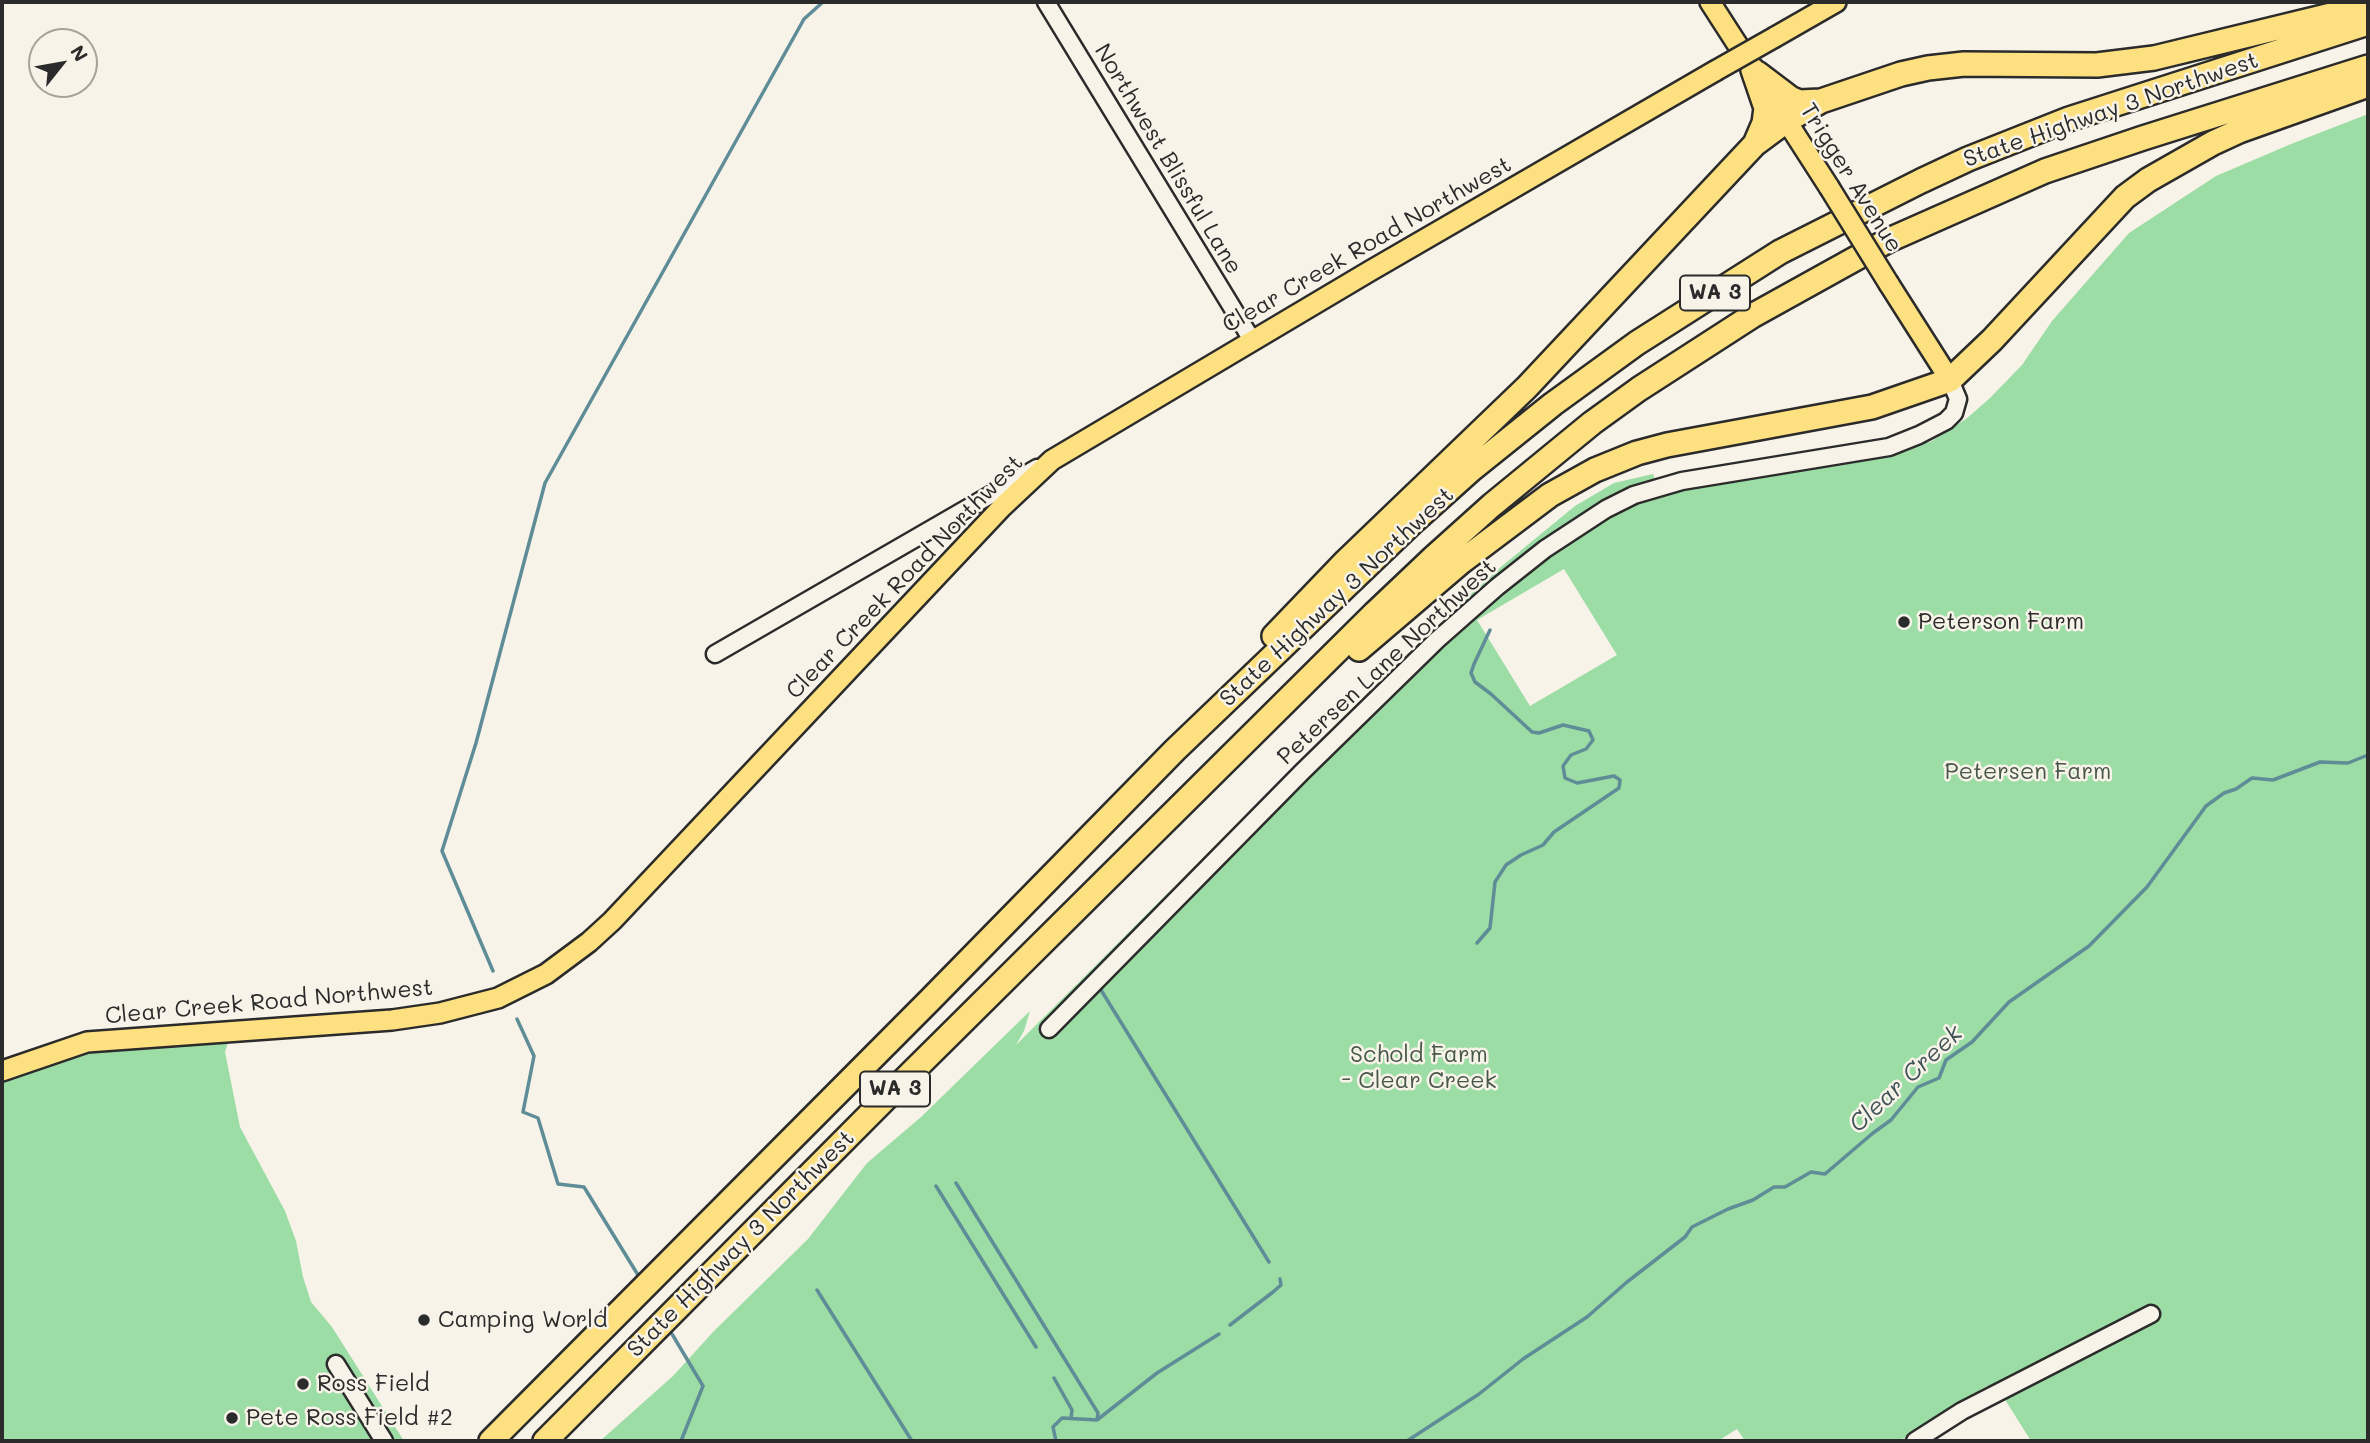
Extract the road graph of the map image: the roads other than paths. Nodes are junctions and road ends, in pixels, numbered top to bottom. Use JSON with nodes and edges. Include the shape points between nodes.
{"nodes":[{"id":1,"x":1046,"y":2,"type":"edge"},
{"id":2,"x":1710,"y":2,"type":"edge"},
{"id":3,"x":1836,"y":2,"type":"edge"},
{"id":4,"x":2368,"y":6,"type":"edge"},
{"id":5,"x":2368,"y":23,"type":"edge"},
{"id":6,"x":2368,"y":67,"type":"edge"},
{"id":7,"x":1753,"y":69,"type":"junction"},
{"id":8,"x":2368,"y":85,"type":"edge"},
{"id":9,"x":1821,"y":101,"type":"junction"},
{"id":10,"x":1786,"y":121,"type":"junction"},
{"id":11,"x":1755,"y":144,"type":"junction"},
{"id":12,"x":1252,"y":340,"type":"junction"},
{"id":13,"x":1950,"y":380,"type":"junction"},
{"id":14,"x":1052,"y":460,"type":"junction"},
{"id":15,"x":715,"y":654,"type":"dead end"},
{"id":16,"x":1249,"y":740,"type":"junction"},
{"id":17,"x":1175,"y":750,"type":"junction"},
{"id":18,"x":1049,"y":1029,"type":"dead end"},
{"id":19,"x":2,"y":1071,"type":"edge"},
{"id":20,"x":2151,"y":1314,"type":"dead end"},
{"id":21,"x":336,"y":1364,"type":"dead end"},
{"id":22,"x":384,"y":1441,"type":"edge"},
{"id":23,"x":491,"y":1441,"type":"edge"},
{"id":24,"x":545,"y":1441,"type":"edge"},
{"id":25,"x":1915,"y":1441,"type":"edge"}],
"edges":[{"from":1,"to":12,"type":"street","name":"Northwest Blissful Lane"},
{"from":2,"to":7,"type":"main road","name":"Trigger Avenue"},
{"from":3,"to":12,"type":"main road","name":"Clear Creek Road Northwest","bridge":true},
{"from":4,"to":9,"type":"highway","via":[[2154,58],[2097,65],[1952,65],[1901,74]]},
{"from":5,"to":17,"type":"highway","name":"State Highway 3 Northwest","number":"WA 3","via":[[2125,100],[1968,159],[1829,226],[1751,270],[1595,373],[1472,469]]},
{"from":6,"to":16,"type":"highway","name":"State Highway 3 Northwest","number":"WA 3","via":[[2012,185],[1889,240],[1752,316],[1631,395],[1530,472],[1433,558]]},
{"from":7,"to":9,"type":"highway","via":[[1790,98]]},
{"from":7,"to":10,"type":"main road","name":"Trigger Avenue"},
{"from":7,"to":11,"type":"highway","via":[[1766,108]]},
{"from":8,"to":13,"type":"highway","via":[[2239,131],[2148,180],[2124,197]]},
{"from":9,"to":10,"type":"highway"},
{"from":10,"to":11,"type":"highway"},
{"from":10,"to":13,"type":"main road","name":"Trigger Avenue","bridge":true},
{"from":11,"to":17,"type":"highway","via":[[1527,387],[1287,622]]},
{"from":12,"to":14,"type":"main road","name":"Clear Creek Road Northwest"},
{"from":13,"to":16,"type":"highway","via":[[1872,407],[1645,451],[1578,478],[1461,562]]},
{"from":13,"to":18,"type":"street","name":"Petersen Lane Northwest","via":[[1958,399],[1954,413],[1899,443],[1682,481],[1634,495],[1553,543],[1437,640]]},
{"from":14,"to":15,"type":"street"},
{"from":14,"to":19,"type":"main road","name":"Clear Creek Road Northwest","via":[[1002,507],[612,921],[546,974],[498,998],[440,1013],[87,1042]]},
{"from":16,"to":24,"type":"highway","name":"State Highway 3 Northwest","number":"WA 3"},
{"from":17,"to":23,"type":"highway","name":"State Highway 3 Northwest","number":"WA 3"},
{"from":20,"to":25,"type":"street","via":[[1962,1411]]},
{"from":21,"to":22,"type":"street"}]}
